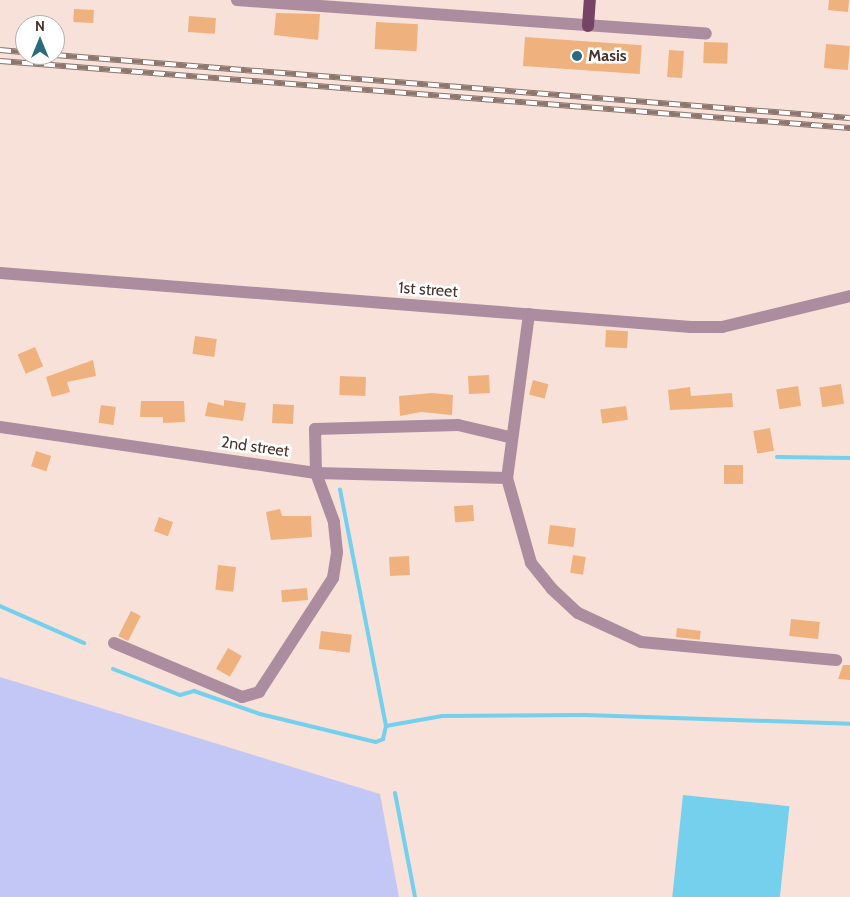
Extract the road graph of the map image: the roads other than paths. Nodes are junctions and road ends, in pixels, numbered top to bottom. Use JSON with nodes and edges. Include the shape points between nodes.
{"nodes":[{"id":1,"x":237,"y":0,"type":"edge"},
{"id":2,"x":590,"y":0,"type":"edge"},
{"id":3,"x":588,"y":26,"type":"junction"},
{"id":4,"x":706,"y":34,"type":"dead end"},
{"id":5,"x":0,"y":273,"type":"edge"},
{"id":6,"x":850,"y":296,"type":"edge"},
{"id":7,"x":530,"y":314,"type":"junction"},
{"id":8,"x":0,"y":427,"type":"edge"},
{"id":9,"x":509,"y":437,"type":"junction"},
{"id":10,"x":316,"y":473,"type":"junction"},
{"id":11,"x":507,"y":478,"type":"junction"},
{"id":12,"x":114,"y":643,"type":"dead end"},
{"id":13,"x":836,"y":660,"type":"dead end"}],
"edges":[{"from":1,"to":3,"type":"street"},
{"from":2,"to":3,"type":"main road"},
{"from":3,"to":4,"type":"street"},
{"from":5,"to":7,"type":"street","name":"1st street"},
{"from":6,"to":7,"type":"street","name":"1st street","via":[[722,327]]},
{"from":7,"to":9,"type":"street"},
{"from":8,"to":10,"type":"street","name":"2nd street"},
{"from":9,"to":10,"type":"street","via":[[458,425],[315,428]]},
{"from":9,"to":11,"type":"street"},
{"from":10,"to":11,"type":"street","name":"2nd street"},
{"from":10,"to":12,"type":"street","via":[[334,522],[337,552],[332,578],[259,692],[242,697]]},
{"from":11,"to":13,"type":"street","via":[[531,564],[578,613],[641,642]]}]}
